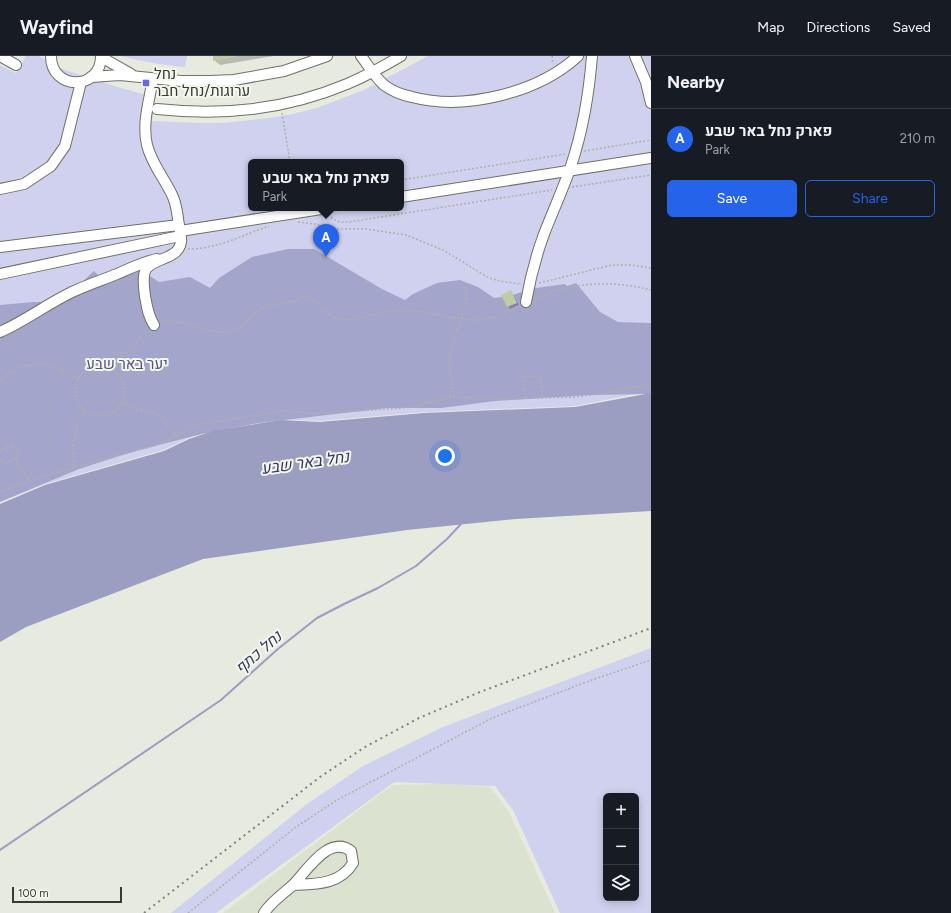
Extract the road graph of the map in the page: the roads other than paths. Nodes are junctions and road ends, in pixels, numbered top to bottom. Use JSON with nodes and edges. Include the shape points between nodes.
{"nodes":[{"id":1,"x":0,"y":56,"type":"edge"},
{"id":2,"x":327,"y":56,"type":"edge"},
{"id":3,"x":361,"y":56,"type":"edge"},
{"id":4,"x":401,"y":56,"type":"edge"},
{"id":5,"x":578,"y":56,"type":"edge"},
{"id":6,"x":592,"y":56,"type":"edge"},
{"id":7,"x":635,"y":56,"type":"edge"},
{"id":8,"x":50,"y":57,"type":"edge"},
{"id":9,"x":101,"y":57,"type":"edge"},
{"id":10,"x":16,"y":65,"type":"dead end"},
{"id":11,"x":373,"y":71,"type":"junction"},
{"id":12,"x":135,"y":76,"type":"junction"},
{"id":13,"x":91,"y":77,"type":"junction"},
{"id":14,"x":153,"y":79,"type":"junction"},
{"id":15,"x":81,"y":82,"type":"junction"},
{"id":16,"x":651,"y":103,"type":"edge"},
{"id":17,"x":157,"y":109,"type":"dead end"},
{"id":18,"x":651,"y":158,"type":"edge"},
{"id":19,"x":570,"y":170,"type":"junction"},
{"id":20,"x":0,"y":189,"type":"edge"},
{"id":21,"x":404,"y":197,"type":"edge"},
{"id":22,"x":308,"y":211,"type":"edge"},
{"id":23,"x":180,"y":231,"type":"junction"},
{"id":24,"x":0,"y":247,"type":"edge"},
{"id":25,"x":167,"y":257,"type":"junction"},
{"id":26,"x":0,"y":274,"type":"edge"},
{"id":27,"x":526,"y":302,"type":"road end"},
{"id":28,"x":154,"y":325,"type":"road end"},
{"id":29,"x":0,"y":332,"type":"edge"},
{"id":30,"x":293,"y":885,"type":"junction"},
{"id":31,"x":264,"y":913,"type":"edge"}],
"edges":[{"from":1,"to":10,"type":"street"},
{"from":2,"to":14,"type":"street","via":[[284,71],[234,80]]},
{"from":3,"to":11,"type":"street"},
{"from":4,"to":11,"type":"street"},
{"from":5,"to":11,"type":"street","via":[[555,73],[530,86],[502,95],[448,102],[423,100],[401,94],[384,85]]},
{"from":6,"to":19,"type":"street","via":[[583,123]]},
{"from":7,"to":16,"type":"street","via":[[646,82]]},
{"from":8,"to":15,"type":"street","via":[[52,66],[59,76],[69,82]]},
{"from":9,"to":12,"type":"street"},
{"from":9,"to":13,"type":"street","via":[[98,68]]},
{"from":11,"to":17,"type":"street","via":[[329,91],[281,105],[203,113]]},
{"from":12,"to":13,"type":"street"},
{"from":12,"to":14,"type":"street"},
{"from":13,"to":15,"type":"street"},
{"from":14,"to":23,"type":"street","via":[[146,121],[147,145],[156,170],[173,197]]},
{"from":15,"to":20,"type":"street","via":[[65,146],[51,166],[24,184]]},
{"from":18,"to":19,"type":"street"},
{"from":19,"to":21,"type":"street"},
{"from":19,"to":27,"type":"street","via":[[541,243]]},
{"from":22,"to":23,"type":"street"},
{"from":23,"to":24,"type":"street"},
{"from":23,"to":25,"type":"street","via":[[179,248]]},
{"from":23,"to":26,"type":"street"},
{"from":25,"to":28,"type":"street","via":[[152,264],[146,270],[144,278],[149,316]]},
{"from":25,"to":29,"type":"street","via":[[144,262],[72,292]]},
{"from":30,"to":30,"type":"street","via":[[319,883],[342,875],[353,863],[351,852],[341,847],[328,849]]},
{"from":30,"to":31,"type":"street"}]}
